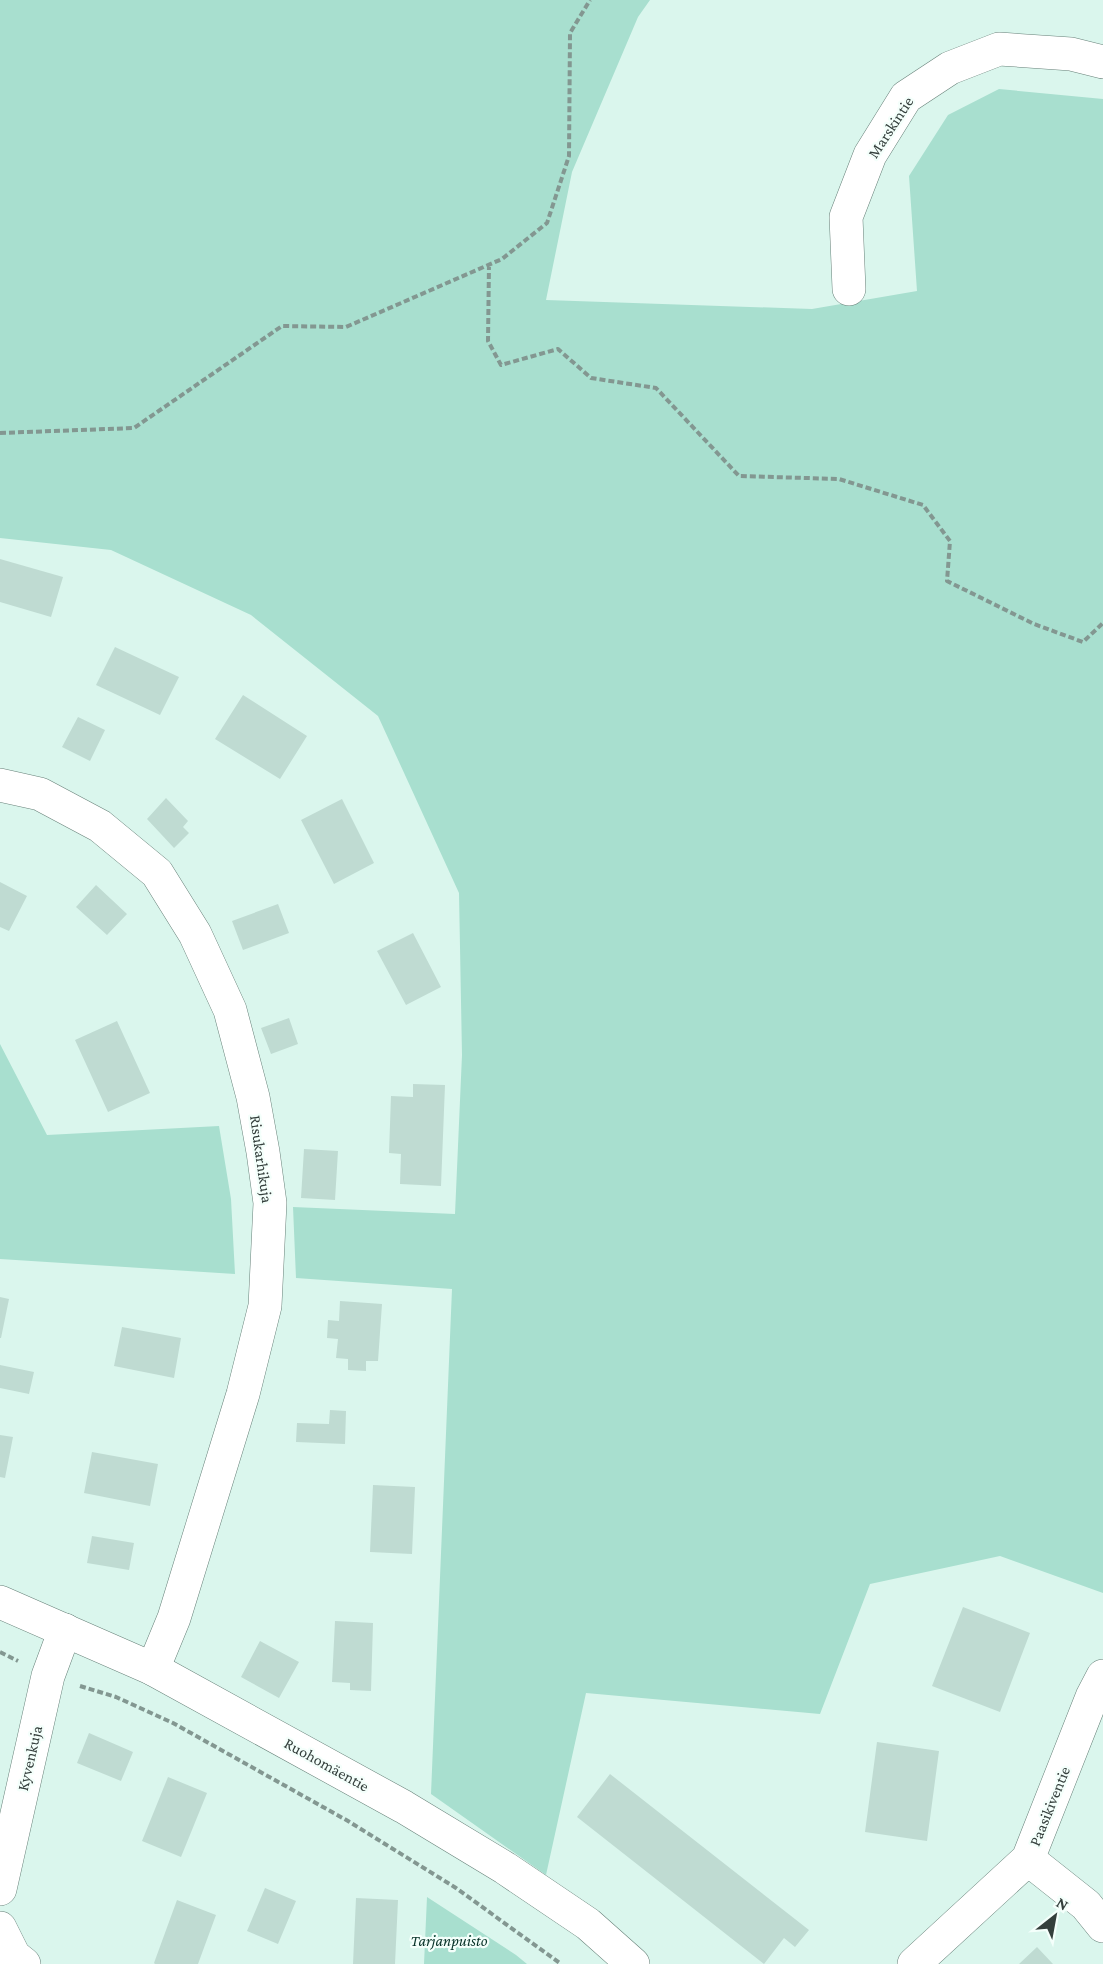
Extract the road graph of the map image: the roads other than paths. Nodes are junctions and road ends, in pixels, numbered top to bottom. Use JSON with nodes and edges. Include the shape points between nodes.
{"nodes":[{"id":1,"x":1103,"y":62,"type":"edge"},
{"id":2,"x":849,"y":289,"type":"dead end"},
{"id":3,"x":0,"y":785,"type":"edge"},
{"id":4,"x":0,"y":1602,"type":"edge"},
{"id":5,"x":65,"y":1629,"type":"junction"},
{"id":6,"x":153,"y":1669,"type":"junction"},
{"id":7,"x":1103,"y":1676,"type":"edge"},
{"id":8,"x":1028,"y":1859,"type":"junction"},
{"id":9,"x":0,"y":1889,"type":"edge"},
{"id":10,"x":1103,"y":1926,"type":"edge"},
{"id":11,"x":0,"y":1928,"type":"edge"},
{"id":12,"x":24,"y":1964,"type":"edge"},
{"id":13,"x":633,"y":1964,"type":"edge"},
{"id":14,"x":914,"y":1964,"type":"edge"}],
"edges":[{"from":1,"to":2,"type":"street","name":"Marskintie","via":[[1071,54],[999,49],[950,68],[906,97],[870,155],[846,217]]},
{"from":3,"to":6,"type":"street","name":"Risukarhikuja","via":[[39,794],[100,826],[157,873],[195,934],[230,1010],[263,1152],[270,1203],[265,1306],[243,1394],[174,1618]]},
{"from":4,"to":5,"type":"street","name":"Ruohomäentie"},
{"from":5,"to":6,"type":"street","name":"Ruohomäentie"},
{"from":5,"to":9,"type":"street","name":"Kyvenkuja","via":[[48,1676]]},
{"from":6,"to":13,"type":"street","name":"Ruohomäentie","via":[[404,1807],[495,1862],[588,1923]]},
{"from":7,"to":8,"type":"street","name":"Paasikiventie"},
{"from":8,"to":10,"type":"street","via":[[1086,1905]]},
{"from":8,"to":14,"type":"street","name":"Paasikiventie"},
{"from":11,"to":12,"type":"street","via":[[15,1956]]}]}
